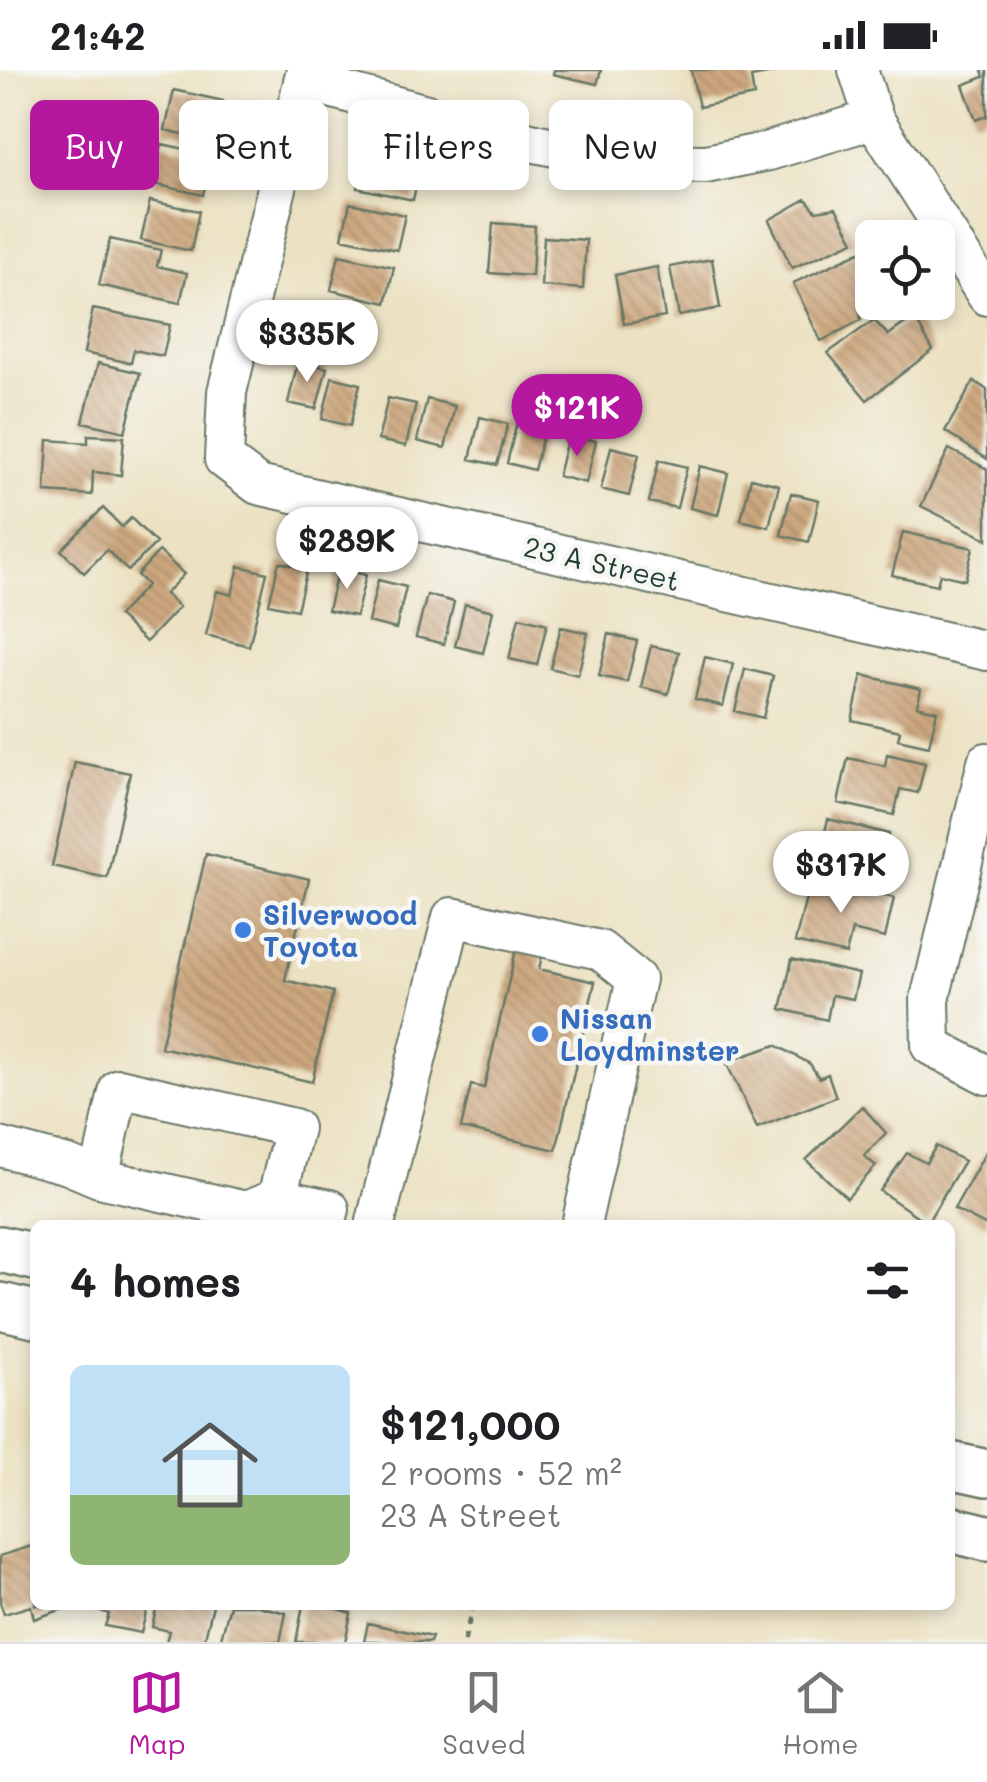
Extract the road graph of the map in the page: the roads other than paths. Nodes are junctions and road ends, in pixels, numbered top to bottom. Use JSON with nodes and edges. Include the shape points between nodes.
{"nodes":[{"id":1,"x":858,"y":70,"type":"edge"},
{"id":2,"x":304,"y":76,"type":"edge"},
{"id":3,"x":874,"y":119,"type":"junction"},
{"id":4,"x":987,"y":296,"type":"edge"},
{"id":5,"x":987,"y":651,"type":"edge"},
{"id":6,"x":987,"y":762,"type":"edge"},
{"id":7,"x":987,"y":1075,"type":"edge"},
{"id":8,"x":0,"y":1147,"type":"edge"},
{"id":9,"x":99,"y":1178,"type":"junction"},
{"id":10,"x":277,"y":1198,"type":"junction"},
{"id":11,"x":328,"y":1217,"type":"edge"},
{"id":12,"x":354,"y":1220,"type":"edge"},
{"id":13,"x":380,"y":1220,"type":"edge"},
{"id":14,"x":581,"y":1220,"type":"edge"},
{"id":15,"x":0,"y":1249,"type":"edge"},
{"id":16,"x":30,"y":1256,"type":"edge"},
{"id":17,"x":0,"y":1306,"type":"edge"},
{"id":18,"x":30,"y":1313,"type":"edge"},
{"id":19,"x":955,"y":1466,"type":"edge"},
{"id":20,"x":987,"y":1473,"type":"edge"},
{"id":21,"x":955,"y":1530,"type":"edge"},
{"id":22,"x":987,"y":1538,"type":"edge"}],
"edges":[{"from":1,"to":3,"type":"street"},
{"from":2,"to":3,"type":"street","via":[[534,144],[632,163],[706,164]]},
{"from":2,"to":5,"type":"street","name":"23 A Street","via":[[227,392],[224,460],[258,485]]},
{"from":3,"to":4,"type":"street"},
{"from":6,"to":7,"type":"street","via":[[930,1000],[932,1046]]},
{"from":8,"to":9,"type":"street"},
{"from":9,"to":10,"type":"street","via":[[246,1211]]},
{"from":9,"to":10,"type":"street","via":[[119,1088],[294,1128]]},
{"from":10,"to":11,"type":"street"},
{"from":11,"to":12,"type":"street"},
{"from":13,"to":14,"type":"street","via":[[452,917],[600,950],[636,979]]},
{"from":15,"to":16,"type":"main road"},
{"from":17,"to":18,"type":"main road"},
{"from":19,"to":20,"type":"main road"},
{"from":21,"to":22,"type":"main road"}]}
